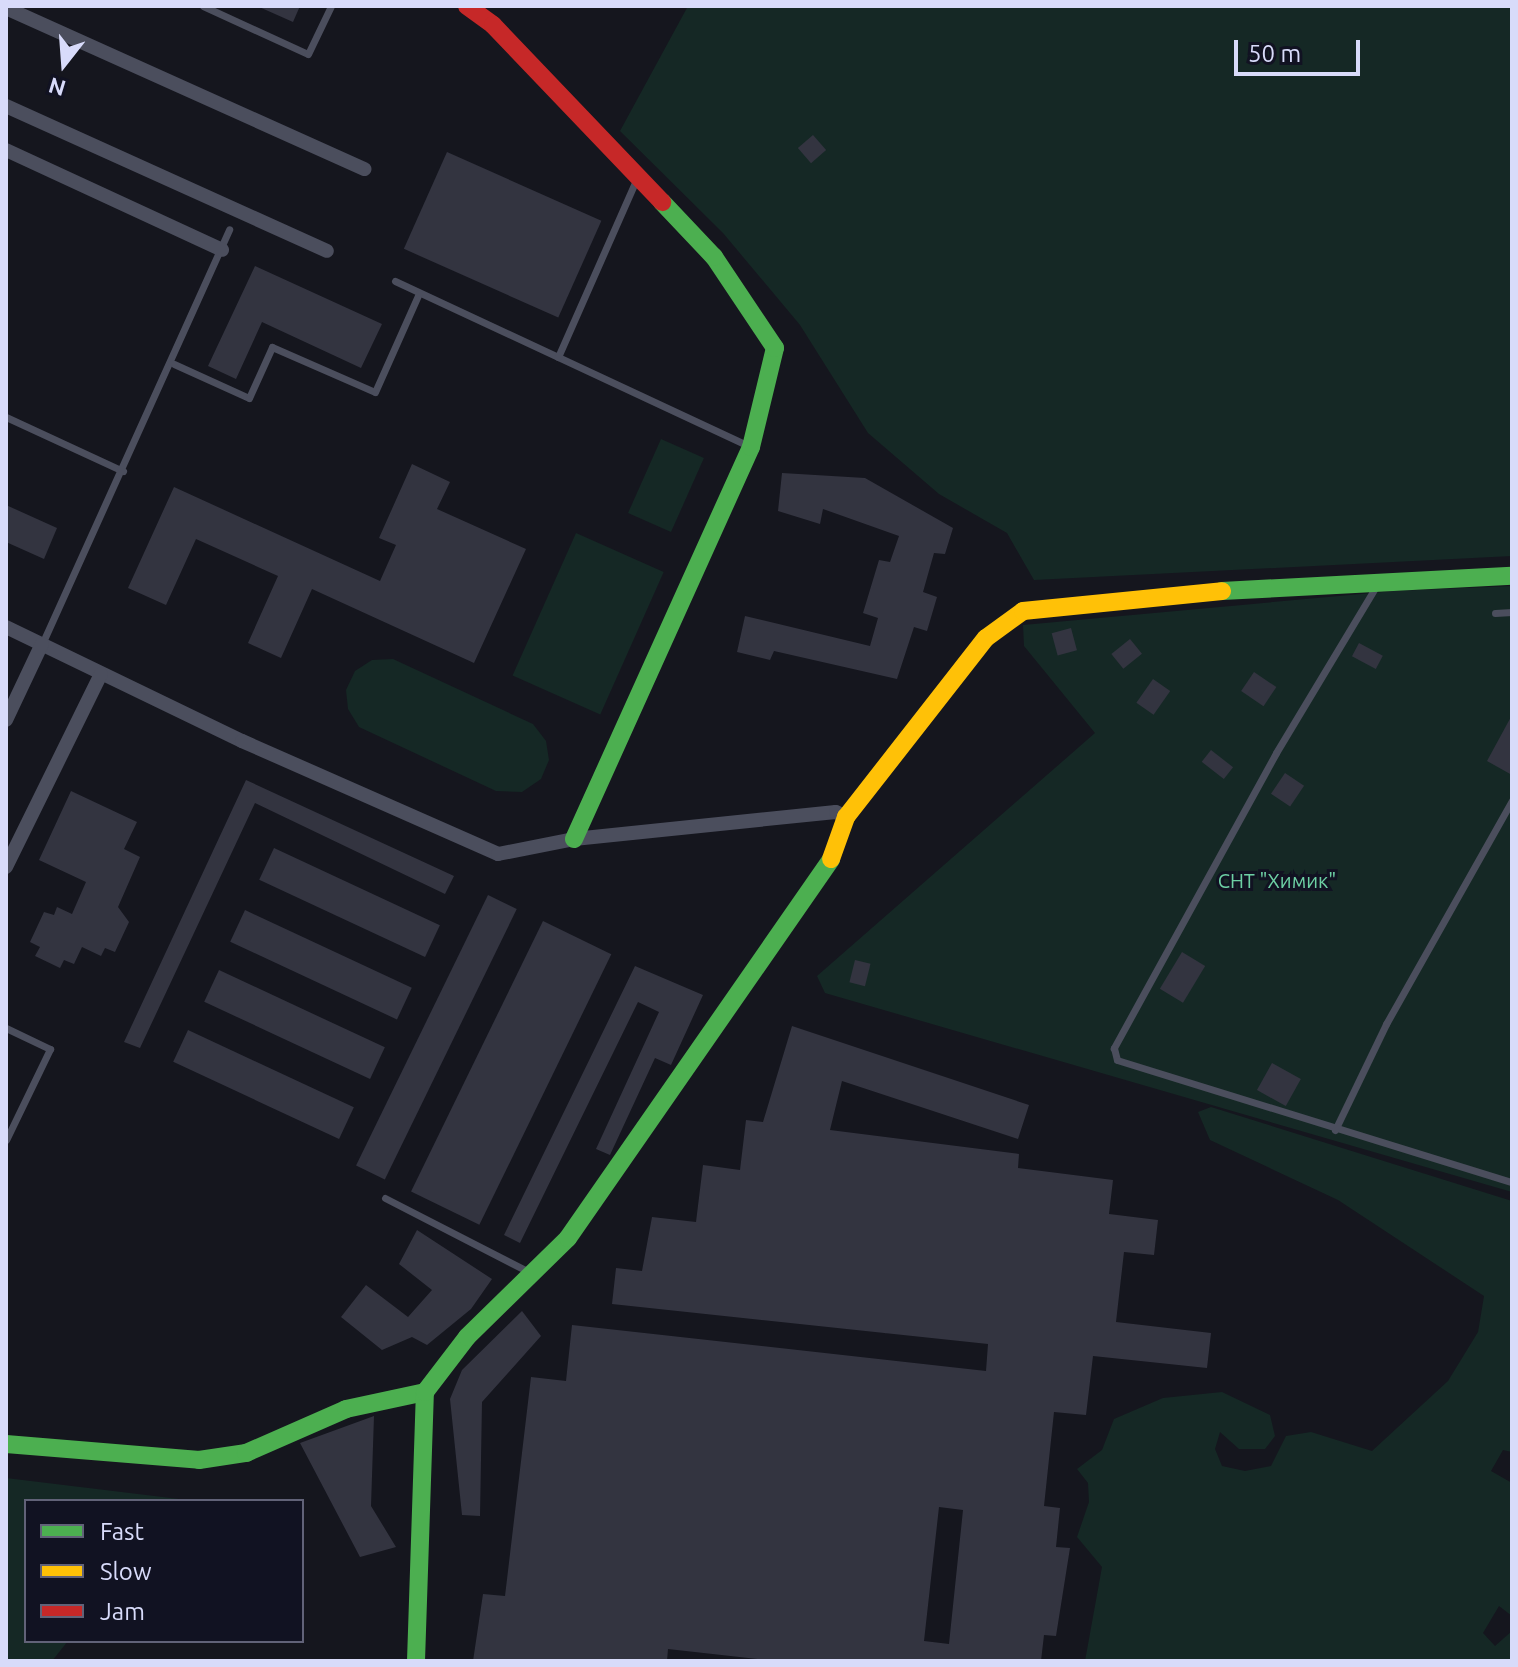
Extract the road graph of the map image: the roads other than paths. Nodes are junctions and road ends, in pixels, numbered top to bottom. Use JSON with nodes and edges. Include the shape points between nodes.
{"nodes":[{"id":1,"x":203,"y":6,"type":"edge"},
{"id":2,"x":331,"y":6,"type":"edge"},
{"id":3,"x":467,"y":6,"type":"edge"},
{"id":4,"x":6,"y":8,"type":"edge"},
{"id":5,"x":6,"y":106,"type":"edge"},
{"id":6,"x":6,"y":150,"type":"edge"},
{"id":7,"x":364,"y":169,"type":"dead end"},
{"id":8,"x":636,"y":180,"type":"junction"},
{"id":9,"x":229,"y":229,"type":"dead end"},
{"id":10,"x":222,"y":250,"type":"junction"},
{"id":11,"x":327,"y":251,"type":"dead end"},
{"id":12,"x":395,"y":281,"type":"dead end"},
{"id":13,"x":419,"y":293,"type":"junction"},
{"id":14,"x":558,"y":357,"type":"junction"},
{"id":15,"x":174,"y":364,"type":"junction"},
{"id":16,"x":613,"y":382,"type":"junction"},
{"id":17,"x":609,"y":391,"type":"dead end"},
{"id":18,"x":6,"y":417,"type":"edge"},
{"id":19,"x":751,"y":447,"type":"junction"},
{"id":20,"x":123,"y":471,"type":"junction"},
{"id":21,"x":1512,"y":576,"type":"edge"},
{"id":22,"x":1378,"y":583,"type":"junction"},
{"id":23,"x":1512,"y":612,"type":"edge"},
{"id":24,"x":1495,"y":613,"type":"dead end"},
{"id":25,"x":6,"y":627,"type":"edge"},
{"id":26,"x":42,"y":644,"type":"junction"},
{"id":27,"x":101,"y":674,"type":"junction"},
{"id":28,"x":6,"y":720,"type":"edge"},
{"id":29,"x":1512,"y":800,"type":"edge"},
{"id":30,"x":846,"y":817,"type":"junction"},
{"id":31,"x":574,"y":839,"type":"junction"},
{"id":32,"x":6,"y":867,"type":"edge"},
{"id":33,"x":6,"y":1028,"type":"edge"},
{"id":34,"x":1335,"y":1130,"type":"junction"},
{"id":35,"x":6,"y":1140,"type":"edge"},
{"id":36,"x":1512,"y":1182,"type":"edge"},
{"id":37,"x":385,"y":1198,"type":"dead end"},
{"id":38,"x":533,"y":1274,"type":"junction"},
{"id":39,"x":425,"y":1392,"type":"junction"},
{"id":40,"x":6,"y":1444,"type":"edge"},
{"id":41,"x":416,"y":1661,"type":"edge"}],
"edges":[{"from":1,"to":2,"type":"lane","via":[[308,54]]},
{"from":3,"to":8,"type":"street","via":[[493,25]]},
{"from":4,"to":7,"type":"street"},
{"from":5,"to":11,"type":"street"},
{"from":6,"to":10,"type":"street"},
{"from":8,"to":14,"type":"lane"},
{"from":8,"to":19,"type":"street","via":[[714,257],[775,348]]},
{"from":9,"to":10,"type":"lane"},
{"from":10,"to":15,"type":"lane"},
{"from":12,"to":13,"type":"lane"},
{"from":13,"to":14,"type":"lane"},
{"from":13,"to":15,"type":"lane","via":[[375,392],[272,347],[249,398]]},
{"from":14,"to":16,"type":"lane"},
{"from":15,"to":20,"type":"lane"},
{"from":16,"to":17,"type":"lane"},
{"from":16,"to":19,"type":"lane"},
{"from":18,"to":20,"type":"lane"},
{"from":19,"to":31,"type":"street","via":[[695,556]]},
{"from":20,"to":26,"type":"lane"},
{"from":21,"to":22,"type":"street"},
{"from":22,"to":30,"type":"street","via":[[1150,595],[1023,611],[986,638]]},
{"from":22,"to":34,"type":"lane","via":[[1276,753],[1114,1048],[1117,1060]]},
{"from":23,"to":24,"type":"lane"},
{"from":25,"to":26,"type":"street"},
{"from":26,"to":27,"type":"street"},
{"from":26,"to":28,"type":"street"},
{"from":27,"to":31,"type":"street","via":[[498,854]]},
{"from":27,"to":32,"type":"street"},
{"from":29,"to":34,"type":"lane","via":[[1386,1024]]},
{"from":30,"to":31,"type":"street","via":[[836,812]]},
{"from":30,"to":38,"type":"street","via":[[841,844],[681,1083],[568,1238]]},
{"from":33,"to":35,"type":"lane","via":[[50,1049]]},
{"from":34,"to":36,"type":"lane"},
{"from":37,"to":38,"type":"lane"},
{"from":38,"to":39,"type":"street","via":[[467,1337]]},
{"from":39,"to":40,"type":"street","via":[[346,1409],[246,1453],[199,1460]]},
{"from":39,"to":41,"type":"street"}]}
